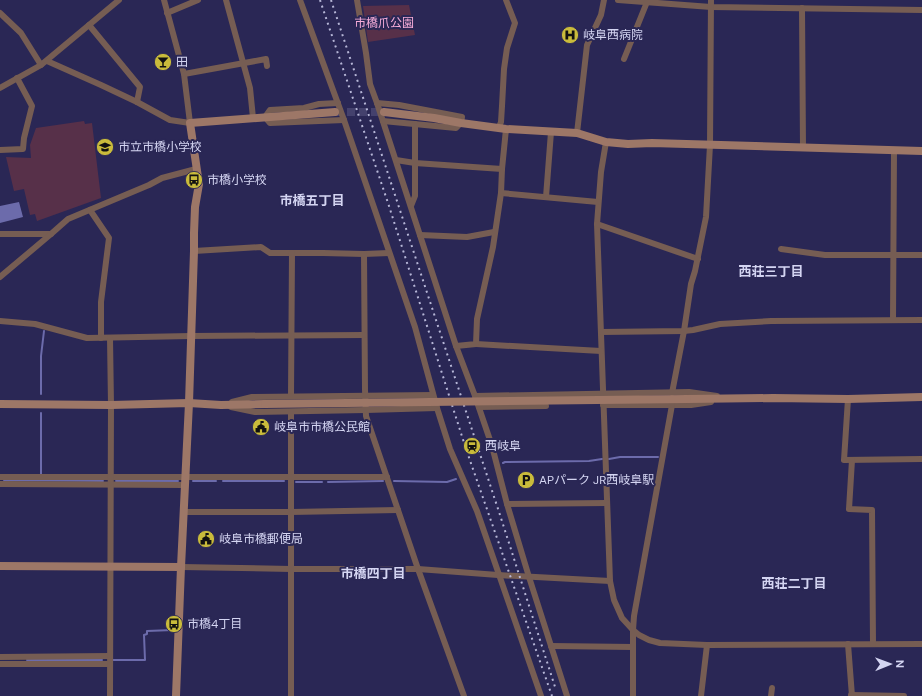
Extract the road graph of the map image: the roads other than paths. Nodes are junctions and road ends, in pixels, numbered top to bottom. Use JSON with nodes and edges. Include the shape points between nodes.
{"nodes":[{"id":1,"x":119,"y":0,"type":"edge"},
{"id":2,"x":164,"y":0,"type":"edge"},
{"id":3,"x":198,"y":0,"type":"edge"},
{"id":4,"x":226,"y":0,"type":"edge"},
{"id":5,"x":300,"y":0,"type":"edge"},
{"id":6,"x":357,"y":0,"type":"edge"},
{"id":7,"x":506,"y":0,"type":"edge"},
{"id":8,"x":604,"y":0,"type":"edge"},
{"id":9,"x":618,"y":0,"type":"edge"},
{"id":10,"x":711,"y":0,"type":"edge"},
{"id":11,"x":647,"y":1,"type":"edge"},
{"id":12,"x":711,"y":8,"type":"junction"},
{"id":13,"x":802,"y":8,"type":"junction"},
{"id":14,"x":922,"y":10,"type":"edge"},
{"id":15,"x":0,"y":13,"type":"edge"},
{"id":16,"x":167,"y":13,"type":"junction"},
{"id":17,"x":90,"y":25,"type":"junction"},
{"id":18,"x":624,"y":59,"type":"dead end"},
{"id":19,"x":44,"y":63,"type":"junction"},
{"id":20,"x":244,"y":64,"type":"junction"},
{"id":21,"x":267,"y":66,"type":"dead end"},
{"id":22,"x":184,"y":74,"type":"junction"},
{"id":23,"x":18,"y":78,"type":"junction"},
{"id":24,"x":0,"y":88,"type":"edge"},
{"id":25,"x":137,"y":102,"type":"junction"},
{"id":26,"x":378,"y":102,"type":"junction"},
{"id":27,"x":338,"y":103,"type":"junction"},
{"id":28,"x":335,"y":112,"type":"tunnel mouth"},
{"id":29,"x":384,"y":112,"type":"tunnel mouth"},
{"id":30,"x":266,"y":117,"type":"junction"},
{"id":31,"x":253,"y":118,"type":"junction"},
{"id":32,"x":344,"y":120,"type":"junction"},
{"id":33,"x":383,"y":121,"type":"junction"},
{"id":34,"x":190,"y":123,"type":"junction"},
{"id":35,"x":461,"y":123,"type":"junction"},
{"id":36,"x":415,"y":124,"type":"junction"},
{"id":37,"x":503,"y":128,"type":"junction"},
{"id":38,"x":551,"y":132,"type":"junction"},
{"id":39,"x":578,"y":133,"type":"junction"},
{"id":40,"x":606,"y":142,"type":"junction"},
{"id":41,"x":710,"y":145,"type":"junction"},
{"id":42,"x":803,"y":148,"type":"junction"},
{"id":43,"x":0,"y":150,"type":"edge"},
{"id":44,"x":894,"y":151,"type":"junction"},
{"id":45,"x":922,"y":152,"type":"edge"},
{"id":46,"x":396,"y":160,"type":"junction"},
{"id":47,"x":415,"y":164,"type":"junction"},
{"id":48,"x":196,"y":169,"type":"junction"},
{"id":49,"x":502,"y":169,"type":"junction"},
{"id":50,"x":501,"y":193,"type":"junction"},
{"id":51,"x":546,"y":197,"type":"junction"},
{"id":52,"x":598,"y":202,"type":"junction"},
{"id":53,"x":411,"y":206,"type":"junction"},
{"id":54,"x":90,"y":210,"type":"junction"},
{"id":55,"x":597,"y":224,"type":"junction"},
{"id":56,"x":494,"y":232,"type":"junction"},
{"id":57,"x":0,"y":234,"type":"edge"},
{"id":58,"x":51,"y":234,"type":"junction"},
{"id":59,"x":420,"y":234,"type":"junction"},
{"id":60,"x":781,"y":249,"type":"dead end"},
{"id":61,"x":194,"y":252,"type":"junction"},
{"id":62,"x":292,"y":253,"type":"junction"},
{"id":63,"x":389,"y":253,"type":"junction"},
{"id":64,"x":364,"y":254,"type":"junction"},
{"id":65,"x":893,"y":255,"type":"junction"},
{"id":66,"x":922,"y":255,"type":"edge"},
{"id":67,"x":698,"y":259,"type":"junction"},
{"id":68,"x":0,"y":277,"type":"edge"},
{"id":69,"x":893,"y":320,"type":"junction"},
{"id":70,"x":922,"y":320,"type":"edge"},
{"id":71,"x":0,"y":321,"type":"edge"},
{"id":72,"x":684,"y":331,"type":"junction"},
{"id":73,"x":601,"y":332,"type":"junction"},
{"id":74,"x":364,"y":335,"type":"junction"},
{"id":75,"x":191,"y":336,"type":"junction"},
{"id":76,"x":292,"y":336,"type":"junction"},
{"id":77,"x":101,"y":338,"type":"junction"},
{"id":78,"x":110,"y":338,"type":"junction"},
{"id":79,"x":476,"y":344,"type":"junction"},
{"id":80,"x":456,"y":346,"type":"junction"},
{"id":81,"x":601,"y":351,"type":"junction"},
{"id":82,"x":603,"y":393,"type":"junction"},
{"id":83,"x":672,"y":393,"type":"junction"},
{"id":84,"x":433,"y":395,"type":"junction"},
{"id":85,"x":291,"y":396,"type":"junction"},
{"id":86,"x":365,"y":396,"type":"junction"},
{"id":87,"x":475,"y":396,"type":"junction"},
{"id":88,"x":922,"y":397,"type":"edge"},
{"id":89,"x":735,"y":398,"type":"junction"},
{"id":90,"x":848,"y":399,"type":"junction"},
{"id":91,"x":189,"y":403,"type":"junction"},
{"id":92,"x":0,"y":404,"type":"edge"},
{"id":93,"x":111,"y":405,"type":"junction"},
{"id":94,"x":222,"y":405,"type":"junction"},
{"id":95,"x":603,"y":405,"type":"junction"},
{"id":96,"x":672,"y":405,"type":"junction"},
{"id":97,"x":546,"y":406,"type":"dead end"},
{"id":98,"x":479,"y":407,"type":"junction"},
{"id":99,"x":437,"y":408,"type":"junction"},
{"id":100,"x":366,"y":410,"type":"junction"},
{"id":101,"x":291,"y":412,"type":"junction"},
{"id":102,"x":922,"y":459,"type":"edge"},
{"id":103,"x":852,"y":460,"type":"junction"},
{"id":104,"x":111,"y":476,"type":"junction"},
{"id":105,"x":0,"y":477,"type":"edge"},
{"id":106,"x":290,"y":477,"type":"junction"},
{"id":107,"x":387,"y":477,"type":"junction"},
{"id":108,"x":186,"y":481,"type":"junction"},
{"id":109,"x":0,"y":484,"type":"edge"},
{"id":110,"x":111,"y":485,"type":"junction"},
{"id":111,"x":606,"y":503,"type":"junction"},
{"id":112,"x":507,"y":504,"type":"junction"},
{"id":113,"x":398,"y":510,"type":"junction"},
{"id":114,"x":184,"y":512,"type":"junction"},
{"id":115,"x":291,"y":512,"type":"junction"},
{"id":116,"x":0,"y":566,"type":"edge"},
{"id":117,"x":110,"y":567,"type":"junction"},
{"id":118,"x":181,"y":567,"type":"junction"},
{"id":119,"x":291,"y":569,"type":"junction"},
{"id":120,"x":418,"y":569,"type":"junction"},
{"id":121,"x":498,"y":576,"type":"junction"},
{"id":122,"x":529,"y":577,"type":"junction"},
{"id":123,"x":610,"y":581,"type":"junction"},
{"id":124,"x":633,"y":630,"type":"junction"},
{"id":125,"x":708,"y":644,"type":"junction"},
{"id":126,"x":848,"y":644,"type":"junction"},
{"id":127,"x":873,"y":644,"type":"junction"},
{"id":128,"x":922,"y":644,"type":"edge"},
{"id":129,"x":551,"y":646,"type":"junction"},
{"id":130,"x":633,"y":647,"type":"junction"},
{"id":131,"x":110,"y":656,"type":"junction"},
{"id":132,"x":0,"y":657,"type":"edge"},
{"id":133,"x":0,"y":664,"type":"edge"},
{"id":134,"x":110,"y":664,"type":"junction"},
{"id":135,"x":772,"y":688,"type":"dead end"},
{"id":136,"x":110,"y":696,"type":"edge"},
{"id":137,"x":176,"y":696,"type":"edge"},
{"id":138,"x":291,"y":696,"type":"edge"},
{"id":139,"x":464,"y":696,"type":"edge"},
{"id":140,"x":541,"y":696,"type":"edge"},
{"id":141,"x":567,"y":696,"type":"edge"},
{"id":142,"x":633,"y":696,"type":"edge"},
{"id":143,"x":702,"y":696,"type":"edge"},
{"id":144,"x":771,"y":696,"type":"edge"},
{"id":145,"x":852,"y":696,"type":"edge"},
{"id":146,"x":904,"y":696,"type":"edge"}],
"edges":[{"from":1,"to":17,"type":"street"},
{"from":2,"to":16,"type":"street"},
{"from":3,"to":16,"type":"street"},
{"from":4,"to":20,"type":"street"},
{"from":5,"to":27,"type":"street"},
{"from":6,"to":26,"type":"street","via":[[370,84]]},
{"from":7,"to":37,"type":"street","via":[[515,23],[504,69],[501,122]]},
{"from":8,"to":39,"type":"street","via":[[601,15],[587,45]]},
{"from":9,"to":11,"type":"street"},
{"from":10,"to":12,"type":"street"},
{"from":11,"to":12,"type":"street"},
{"from":11,"to":18,"type":"street"},
{"from":12,"to":13,"type":"street"},
{"from":12,"to":41,"type":"street"},
{"from":13,"to":14,"type":"street"},
{"from":13,"to":42,"type":"street"},
{"from":15,"to":19,"type":"street","via":[[21,33]]},
{"from":16,"to":22,"type":"street"},
{"from":17,"to":19,"type":"street"},
{"from":17,"to":25,"type":"street","via":[[140,87]]},
{"from":19,"to":23,"type":"street"},
{"from":19,"to":25,"type":"street"},
{"from":20,"to":21,"type":"street","via":[[266,59]]},
{"from":20,"to":22,"type":"street"},
{"from":20,"to":31,"type":"street"},
{"from":22,"to":34,"type":"street"},
{"from":23,"to":24,"type":"street"},
{"from":23,"to":43,"type":"street","via":[[32,106],[23,149]]},
{"from":25,"to":34,"type":"street","via":[[170,120]]},
{"from":26,"to":33,"type":"street"},
{"from":26,"to":35,"type":"street","via":[[462,117]]},
{"from":27,"to":30,"type":"street","via":[[270,110]]},
{"from":27,"to":32,"type":"street"},
{"from":28,"to":30,"type":"street"},
{"from":29,"to":35,"type":"street"},
{"from":30,"to":31,"type":"street"},
{"from":30,"to":32,"type":"street","via":[[270,123]]},
{"from":31,"to":34,"type":"street"},
{"from":32,"to":63,"type":"street"},
{"from":33,"to":36,"type":"street"},
{"from":33,"to":46,"type":"street"},
{"from":34,"to":48,"type":"street"},
{"from":35,"to":36,"type":"street","via":[[456,128]]},
{"from":35,"to":37,"type":"street"},
{"from":36,"to":47,"type":"street"},
{"from":37,"to":38,"type":"street"},
{"from":37,"to":49,"type":"street"},
{"from":38,"to":39,"type":"street"},
{"from":38,"to":51,"type":"street"},
{"from":39,"to":40,"type":"street"},
{"from":40,"to":41,"type":"street"},
{"from":40,"to":52,"type":"street"},
{"from":41,"to":42,"type":"street"},
{"from":41,"to":67,"type":"street","via":[[706,217]]},
{"from":42,"to":44,"type":"street"},
{"from":44,"to":45,"type":"street"},
{"from":44,"to":65,"type":"street"},
{"from":46,"to":47,"type":"street"},
{"from":46,"to":53,"type":"street"},
{"from":47,"to":49,"type":"street"},
{"from":47,"to":53,"type":"street","via":[[414,196]]},
{"from":48,"to":54,"type":"street","via":[[162,178]]},
{"from":48,"to":61,"type":"street","via":[[199,184],[195,207]]},
{"from":49,"to":50,"type":"street"},
{"from":50,"to":51,"type":"street"},
{"from":50,"to":56,"type":"street"},
{"from":51,"to":52,"type":"street"},
{"from":52,"to":55,"type":"street"},
{"from":53,"to":59,"type":"street"},
{"from":54,"to":58,"type":"street","via":[[68,219]]},
{"from":54,"to":77,"type":"street","via":[[109,238],[101,302]]},
{"from":55,"to":67,"type":"street"},
{"from":55,"to":73,"type":"street"},
{"from":56,"to":59,"type":"street","via":[[467,237]]},
{"from":56,"to":79,"type":"street","via":[[477,319]]},
{"from":57,"to":58,"type":"street"},
{"from":58,"to":68,"type":"street"},
{"from":59,"to":80,"type":"street"},
{"from":60,"to":65,"type":"street","via":[[825,255]]},
{"from":61,"to":62,"type":"street","via":[[261,247],[270,253]]},
{"from":61,"to":75,"type":"street"},
{"from":62,"to":64,"type":"street"},
{"from":62,"to":76,"type":"street"},
{"from":63,"to":64,"type":"street"},
{"from":63,"to":84,"type":"street","via":[[415,327]]},
{"from":64,"to":74,"type":"street"},
{"from":65,"to":66,"type":"street"},
{"from":65,"to":69,"type":"street"},
{"from":67,"to":72,"type":"street","via":[[691,284]]},
{"from":69,"to":70,"type":"street"},
{"from":69,"to":72,"type":"street","via":[[771,321],[720,324]]},
{"from":71,"to":77,"type":"street","via":[[35,324],[87,338]]},
{"from":72,"to":73,"type":"street"},
{"from":72,"to":83,"type":"street"},
{"from":73,"to":81,"type":"street"},
{"from":74,"to":76,"type":"street"},
{"from":74,"to":86,"type":"street"},
{"from":75,"to":76,"type":"street"},
{"from":75,"to":78,"type":"street"},
{"from":75,"to":91,"type":"street"},
{"from":76,"to":85,"type":"street"},
{"from":77,"to":78,"type":"street"},
{"from":78,"to":93,"type":"street"},
{"from":79,"to":80,"type":"street"},
{"from":79,"to":81,"type":"street"},
{"from":80,"to":87,"type":"street"},
{"from":81,"to":82,"type":"street"},
{"from":82,"to":83,"type":"street"},
{"from":82,"to":87,"type":"street"},
{"from":82,"to":95,"type":"street"},
{"from":83,"to":89,"type":"street","via":[[689,392]]},
{"from":84,"to":86,"type":"street"},
{"from":84,"to":99,"type":"street"},
{"from":85,"to":86,"type":"street"},
{"from":85,"to":94,"type":"street","via":[[252,397]]},
{"from":86,"to":100,"type":"street"},
{"from":87,"to":98,"type":"street"},
{"from":88,"to":90,"type":"street"},
{"from":89,"to":90,"type":"street"},
{"from":89,"to":94,"type":"street","bridge":true},
{"from":89,"to":96,"type":"street","via":[[691,405]]},
{"from":90,"to":103,"type":"street","via":[[844,460]]},
{"from":91,"to":93,"type":"street"},
{"from":91,"to":94,"type":"street"},
{"from":91,"to":108,"type":"street"},
{"from":92,"to":93,"type":"street"},
{"from":93,"to":104,"type":"street"},
{"from":94,"to":101,"type":"street","via":[[255,412]]},
{"from":95,"to":96,"type":"street"},
{"from":95,"to":111,"type":"street"},
{"from":96,"to":124,"type":"street"},
{"from":97,"to":98,"type":"street"},
{"from":98,"to":112,"type":"street"},
{"from":99,"to":100,"type":"street"},
{"from":99,"to":121,"type":"street","via":[[454,459],[477,511]]},
{"from":100,"to":101,"type":"street"},
{"from":100,"to":107,"type":"street"},
{"from":101,"to":106,"type":"street"},
{"from":102,"to":103,"type":"street"},
{"from":103,"to":127,"type":"street","via":[[849,509],[872,510]]},
{"from":104,"to":105,"type":"street"},
{"from":104,"to":108,"type":"street"},
{"from":104,"to":110,"type":"street"},
{"from":106,"to":107,"type":"street"},
{"from":106,"to":108,"type":"street","via":[[221,476]]},
{"from":106,"to":115,"type":"street"},
{"from":107,"to":113,"type":"street"},
{"from":108,"to":110,"type":"street"},
{"from":108,"to":114,"type":"street"},
{"from":109,"to":110,"type":"street"},
{"from":110,"to":117,"type":"street"},
{"from":111,"to":112,"type":"street"},
{"from":111,"to":123,"type":"street"},
{"from":112,"to":122,"type":"street"},
{"from":113,"to":115,"type":"street"},
{"from":113,"to":120,"type":"street"},
{"from":114,"to":115,"type":"street"},
{"from":114,"to":118,"type":"street"},
{"from":115,"to":119,"type":"street"},
{"from":116,"to":117,"type":"street"},
{"from":117,"to":118,"type":"street"},
{"from":117,"to":131,"type":"street"},
{"from":118,"to":119,"type":"street"},
{"from":118,"to":137,"type":"street"},
{"from":119,"to":120,"type":"street"},
{"from":119,"to":138,"type":"street"},
{"from":120,"to":121,"type":"street"},
{"from":120,"to":139,"type":"street"},
{"from":121,"to":122,"type":"street"},
{"from":121,"to":140,"type":"street"},
{"from":122,"to":123,"type":"street"},
{"from":122,"to":129,"type":"street"},
{"from":123,"to":124,"type":"street","via":[[619,612]]},
{"from":124,"to":125,"type":"street","via":[[639,636],[660,643]]},
{"from":124,"to":130,"type":"street"},
{"from":125,"to":126,"type":"street"},
{"from":125,"to":143,"type":"street"},
{"from":126,"to":127,"type":"street"},
{"from":126,"to":145,"type":"street"},
{"from":127,"to":128,"type":"street"},
{"from":129,"to":130,"type":"street"},
{"from":129,"to":141,"type":"street"},
{"from":130,"to":142,"type":"street"},
{"from":131,"to":132,"type":"street"},
{"from":131,"to":134,"type":"street"},
{"from":133,"to":134,"type":"street"},
{"from":134,"to":136,"type":"street"},
{"from":135,"to":144,"type":"street"},
{"from":145,"to":146,"type":"street"}]}
